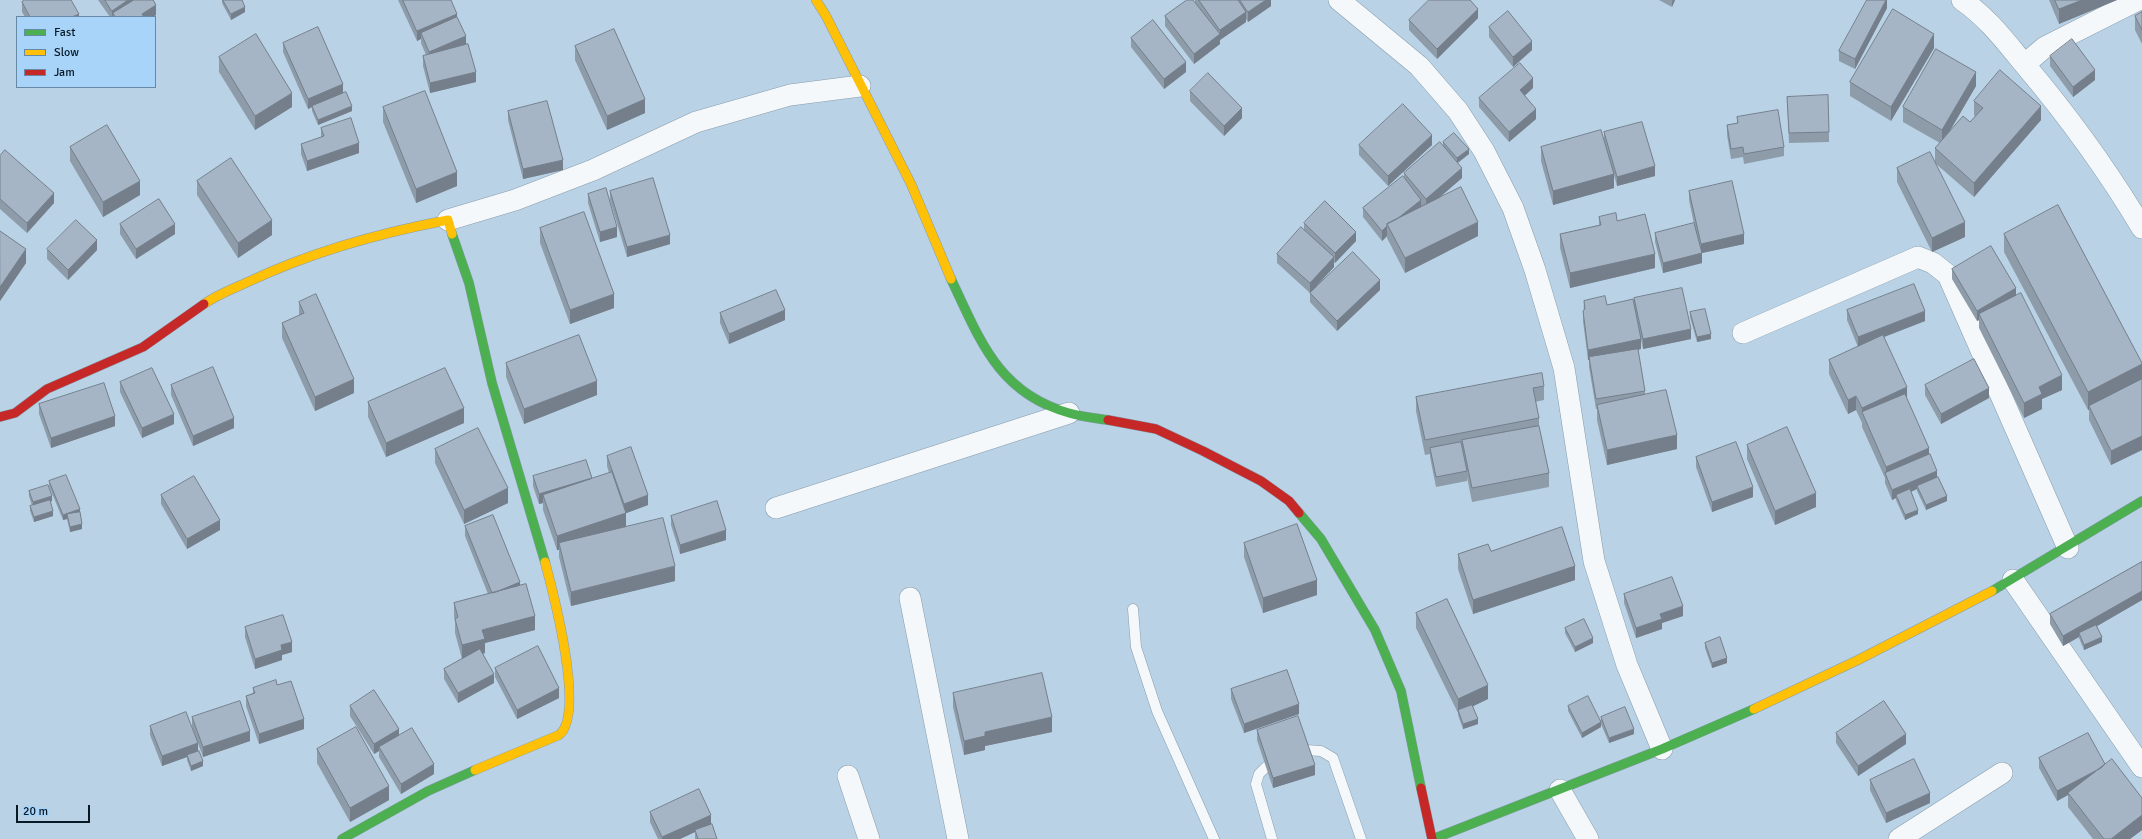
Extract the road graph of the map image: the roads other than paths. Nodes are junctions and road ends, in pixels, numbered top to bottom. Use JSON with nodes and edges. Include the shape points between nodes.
{"nodes":[{"id":1,"x":816,"y":0,"type":"edge"},
{"id":2,"x":1339,"y":0,"type":"edge"},
{"id":3,"x":1962,"y":0,"type":"edge"},
{"id":4,"x":2138,"y":0,"type":"edge"},
{"id":5,"x":1984,"y":6,"type":"edge"},
{"id":6,"x":2025,"y":64,"type":"junction"},
{"id":7,"x":860,"y":86,"type":"junction"},
{"id":8,"x":448,"y":220,"type":"junction"},
{"id":9,"x":2142,"y":228,"type":"edge"},
{"id":10,"x":1743,"y":333,"type":"dead end"},
{"id":11,"x":1070,"y":413,"type":"junction"},
{"id":12,"x":0,"y":417,"type":"edge"},
{"id":13,"x":2142,"y":501,"type":"edge"},
{"id":14,"x":776,"y":508,"type":"dead end"},
{"id":15,"x":2068,"y":548,"type":"junction"},
{"id":16,"x":2013,"y":580,"type":"junction"},
{"id":17,"x":910,"y":598,"type":"dead end"},
{"id":18,"x":1133,"y":609,"type":"dead end"},
{"id":19,"x":1662,"y":749,"type":"junction"},
{"id":20,"x":1306,"y":750,"type":"edge"},
{"id":21,"x":2142,"y":767,"type":"edge"},
{"id":22,"x":1266,"y":768,"type":"edge"},
{"id":23,"x":2002,"y":773,"type":"dead end"},
{"id":24,"x":848,"y":776,"type":"dead end"},
{"id":25,"x":1560,"y":790,"type":"junction"},
{"id":26,"x":342,"y":839,"type":"edge"},
{"id":27,"x":869,"y":839,"type":"edge"},
{"id":28,"x":958,"y":839,"type":"edge"},
{"id":29,"x":1214,"y":839,"type":"edge"},
{"id":30,"x":1272,"y":839,"type":"edge"},
{"id":31,"x":1361,"y":839,"type":"edge"},
{"id":32,"x":1433,"y":839,"type":"edge"},
{"id":33,"x":1588,"y":839,"type":"edge"},
{"id":34,"x":1899,"y":839,"type":"edge"}],
"edges":[{"from":1,"to":7,"type":"street"},
{"from":2,"to":19,"type":"street","via":[[1419,66],[1458,111],[1484,151],[1513,208],[1535,270],[1564,368],[1594,561],[1627,665]]},
{"from":3,"to":5,"type":"street"},
{"from":4,"to":6,"type":"street","via":[[2045,47]]},
{"from":5,"to":6,"type":"street"},
{"from":6,"to":9,"type":"street","via":[[2119,190]]},
{"from":7,"to":8,"type":"street","via":[[790,95],[696,122],[593,170],[515,200]]},
{"from":7,"to":11,"type":"street","via":[[911,184],[983,347],[1003,374],[1034,398]]},
{"from":8,"to":12,"type":"street","via":[[353,241],[266,273],[211,299],[143,347],[47,389],[15,413]]},
{"from":8,"to":26,"type":"street","via":[[455,247],[469,281],[492,383],[550,578],[569,665],[569,718],[563,732],[441,785]]},
{"from":10,"to":15,"type":"street","via":[[1918,257],[1933,263],[1948,275]]},
{"from":11,"to":14,"type":"street"},
{"from":11,"to":32,"type":"street","via":[[1156,429],[1261,481],[1289,501],[1321,539],[1375,630],[1401,691]]},
{"from":13,"to":15,"type":"street"},
{"from":15,"to":16,"type":"street"},
{"from":16,"to":19,"type":"street","via":[[1858,660]]},
{"from":16,"to":21,"type":"street"},
{"from":17,"to":28,"type":"street"},
{"from":18,"to":29,"type":"lane","via":[[1136,646],[1157,711]]},
{"from":19,"to":25,"type":"street"},
{"from":20,"to":31,"type":"lane","via":[[1321,751],[1333,758]]},
{"from":22,"to":30,"type":"lane","via":[[1259,774],[1256,784]]},
{"from":23,"to":34,"type":"street"},
{"from":24,"to":27,"type":"street"},
{"from":25,"to":32,"type":"street"},
{"from":25,"to":33,"type":"street"}]}
